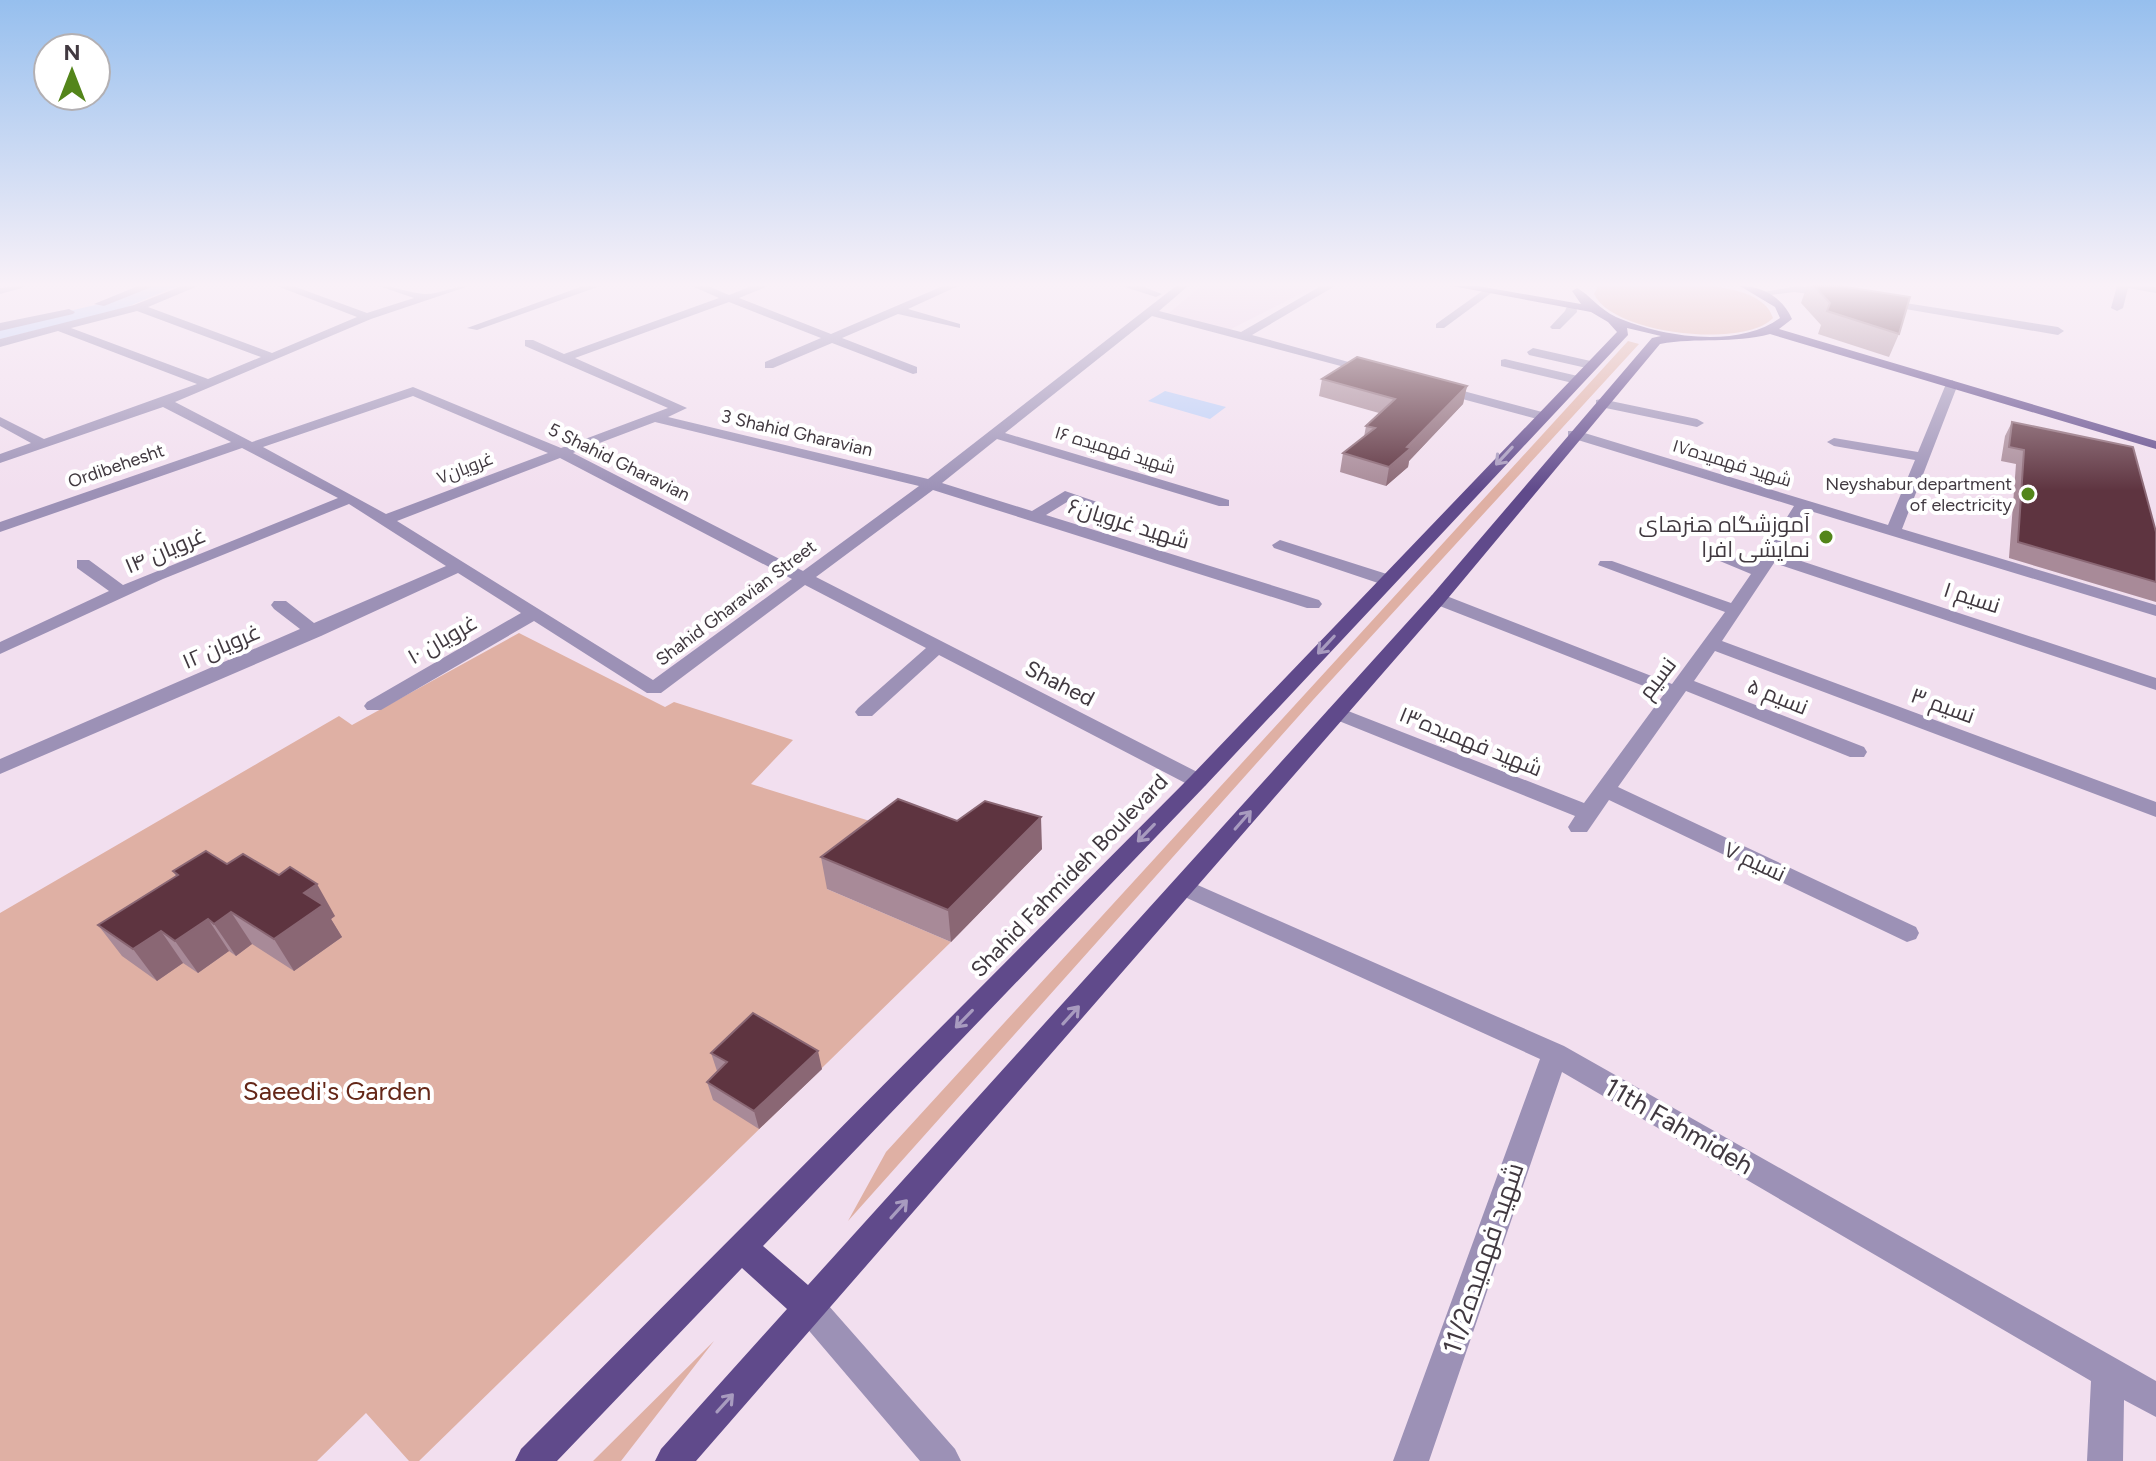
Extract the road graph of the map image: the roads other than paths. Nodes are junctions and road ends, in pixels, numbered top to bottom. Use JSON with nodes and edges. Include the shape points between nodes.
{"nodes":[{"id":1,"x":130,"y":354,"type":"edge"},
{"id":2,"x":265,"y":354,"type":"edge"},
{"id":3,"x":284,"y":354,"type":"edge"},
{"id":4,"x":555,"y":354,"type":"edge"},
{"id":5,"x":575,"y":354,"type":"edge"},
{"id":6,"x":795,"y":354,"type":"edge"},
{"id":7,"x":873,"y":354,"type":"edge"},
{"id":8,"x":1097,"y":354,"type":"edge"},
{"id":9,"x":1314,"y":354,"type":"edge"},
{"id":10,"x":1539,"y":354,"type":"edge"},
{"id":11,"x":1602,"y":354,"type":"edge"},
{"id":12,"x":1644,"y":354,"type":"edge"},
{"id":13,"x":1851,"y":354,"type":"edge"},
{"id":14,"x":275,"y":358,"type":"junction"},
{"id":15,"x":564,"y":358,"type":"junction"},
{"id":16,"x":1505,"y":363,"type":"dead end"},
{"id":17,"x":769,"y":365,"type":"dead end"},
{"id":18,"x":913,"y":370,"type":"dead end"},
{"id":19,"x":1380,"y":372,"type":"edge"},
{"id":20,"x":1584,"y":372,"type":"junction"},
{"id":21,"x":210,"y":384,"type":"junction"},
{"id":22,"x":1952,"y":384,"type":"junction"},
{"id":23,"x":1425,"y":385,"type":"edge"},
{"id":24,"x":413,"y":391,"type":"joint"},
{"id":25,"x":164,"y":402,"type":"junction"},
{"id":26,"x":1601,"y":403,"type":"junction"},
{"id":27,"x":1541,"y":416,"type":"junction"},
{"id":28,"x":654,"y":418,"type":"junction"},
{"id":29,"x":0,"y":421,"type":"edge"},
{"id":30,"x":1697,"y":423,"type":"dead end"},
{"id":31,"x":994,"y":434,"type":"junction"},
{"id":32,"x":1573,"y":434,"type":"junction"},
{"id":33,"x":1834,"y":442,"type":"dead end"},
{"id":34,"x":249,"y":444,"type":"junction"},
{"id":35,"x":45,"y":445,"type":"junction"},
{"id":36,"x":2156,"y":445,"type":"edge"},
{"id":37,"x":561,"y":453,"type":"junction"},
{"id":38,"x":1923,"y":457,"type":"junction"},
{"id":39,"x":0,"y":459,"type":"edge"},
{"id":40,"x":931,"y":484,"type":"junction"},
{"id":41,"x":350,"y":498,"type":"junction"},
{"id":42,"x":1224,"y":503,"type":"dead end"},
{"id":43,"x":1802,"y":505,"type":"junction"},
{"id":44,"x":1095,"y":506,"type":"dead end"},
{"id":45,"x":1034,"y":516,"type":"junction"},
{"id":46,"x":384,"y":520,"type":"junction"},
{"id":47,"x":0,"y":527,"type":"edge"},
{"id":48,"x":1893,"y":532,"type":"junction"},
{"id":49,"x":1280,"y":545,"type":"dead end"},
{"id":50,"x":1711,"y":554,"type":"dead end"},
{"id":51,"x":83,"y":564,"type":"dead end"},
{"id":52,"x":1767,"y":564,"type":"junction"},
{"id":53,"x":1606,"y":565,"type":"dead end"},
{"id":54,"x":460,"y":566,"type":"junction"},
{"id":55,"x":802,"y":577,"type":"junction"},
{"id":56,"x":1387,"y":580,"type":"junction"},
{"id":57,"x":122,"y":592,"type":"junction"},
{"id":58,"x":1438,"y":599,"type":"junction"},
{"id":59,"x":1313,"y":604,"type":"dead end"},
{"id":60,"x":280,"y":605,"type":"dead end"},
{"id":61,"x":1736,"y":610,"type":"junction"},
{"id":62,"x":2156,"y":611,"type":"edge"},
{"id":63,"x":533,"y":614,"type":"junction"},
{"id":64,"x":900,"y":627,"type":"joint"},
{"id":65,"x":315,"y":632,"type":"junction"},
{"id":66,"x":1712,"y":644,"type":"junction"},
{"id":67,"x":938,"y":647,"type":"junction"},
{"id":68,"x":0,"y":649,"type":"edge"},
{"id":69,"x":2156,"y":684,"type":"edge"},
{"id":70,"x":1679,"y":688,"type":"junction"},
{"id":71,"x":374,"y":706,"type":"dead end"},
{"id":72,"x":865,"y":712,"type":"dead end"},
{"id":73,"x":1336,"y":713,"type":"junction"},
{"id":74,"x":1857,"y":752,"type":"dead end"},
{"id":75,"x":0,"y":767,"type":"edge"},
{"id":76,"x":1198,"y":781,"type":"junction"},
{"id":77,"x":1604,"y":789,"type":"junction"},
{"id":78,"x":2156,"y":810,"type":"edge"},
{"id":79,"x":1583,"y":820,"type":"joint"},
{"id":80,"x":1184,"y":887,"type":"junction"},
{"id":81,"x":1907,"y":933,"type":"dead end"},
{"id":82,"x":1555,"y":1054,"type":"junction"},
{"id":83,"x":741,"y":1247,"type":"junction"},
{"id":84,"x":810,"y":1308,"type":"junction"},
{"id":85,"x":2108,"y":1375,"type":"junction"},
{"id":86,"x":2156,"y":1400,"type":"edge"},
{"id":87,"x":533,"y":1461,"type":"edge"},
{"id":88,"x":673,"y":1461,"type":"edge"},
{"id":89,"x":943,"y":1461,"type":"edge"},
{"id":90,"x":1411,"y":1461,"type":"edge"},
{"id":91,"x":2105,"y":1461,"type":"edge"}],
"edges":[{"from":1,"to":21,"type":"street"},
{"from":2,"to":14,"type":"street"},
{"from":3,"to":14,"type":"street"},
{"from":4,"to":15,"type":"street"},
{"from":5,"to":15,"type":"street"},
{"from":6,"to":17,"type":"street"},
{"from":7,"to":18,"type":"street"},
{"from":8,"to":31,"type":"street","name":"Shahid Gharavian Street"},
{"from":9,"to":19,"type":"street"},
{"from":10,"to":20,"type":"street"},
{"from":11,"to":20,"type":"main road","name":"Shahid Fahmideh Boulevard"},
{"from":12,"to":26,"type":"main road"},
{"from":13,"to":22,"type":"main road"},
{"from":14,"to":21,"type":"street"},
{"from":15,"to":28,"type":"street","name":"غرویان۷","via":[[680,408]]},
{"from":16,"to":20,"type":"street"},
{"from":20,"to":27,"type":"main road","name":"Shahid Fahmideh Boulevard"},
{"from":21,"to":25,"type":"street"},
{"from":22,"to":36,"type":"main road"},
{"from":22,"to":38,"type":"street"},
{"from":23,"to":27,"type":"street"},
{"from":24,"to":34,"type":"street","name":"Ordibehesht"},
{"from":24,"to":37,"type":"street","name":"5 Shahid Gharavian"},
{"from":25,"to":34,"type":"street","name":"Shahid Gharavian Street"},
{"from":25,"to":35,"type":"street"},
{"from":26,"to":30,"type":"street"},
{"from":26,"to":32,"type":"main road"},
{"from":27,"to":56,"type":"main road","name":"Shahid Fahmideh Boulevard","one_way":true},
{"from":28,"to":37,"type":"street","name":"غرویان۷"},
{"from":28,"to":40,"type":"street","name":"3 Shahid Gharavian"},
{"from":29,"to":35,"type":"street"},
{"from":31,"to":40,"type":"street","name":"Shahid Gharavian Street"},
{"from":31,"to":42,"type":"street","name":"شهید فهمیده ۱۶"},
{"from":32,"to":43,"type":"street","name":"شهید فهمیده۱۷"},
{"from":32,"to":58,"type":"main road"},
{"from":33,"to":38,"type":"street"},
{"from":34,"to":41,"type":"street","name":"Shahid Gharavian Street"},
{"from":34,"to":47,"type":"street","name":"Ordibehesht"},
{"from":35,"to":39,"type":"street"},
{"from":37,"to":46,"type":"street","name":"غرویان۷"},
{"from":37,"to":55,"type":"street","name":"5 Shahid Gharavian"},
{"from":38,"to":48,"type":"street"},
{"from":40,"to":45,"type":"street","name":"شهید غرویان۶"},
{"from":40,"to":55,"type":"street","name":"Shahid Gharavian Street"},
{"from":41,"to":46,"type":"street","name":"Shahid Gharavian Street"},
{"from":41,"to":57,"type":"street","name":"غرویان ۱۴"},
{"from":43,"to":48,"type":"street","name":"شهید فهمیده۱۷"},
{"from":43,"to":52,"type":"street","name":"نسیم"},
{"from":44,"to":45,"type":"street","via":[[1065,496]]},
{"from":45,"to":59,"type":"street","name":"شهید غرویان۶"},
{"from":46,"to":54,"type":"street","name":"Shahid Gharavian Street"},
{"from":48,"to":62,"type":"street","name":"شهید فهمیده۱۷"},
{"from":49,"to":56,"type":"street"},
{"from":50,"to":52,"type":"street","name":"نسیم ۱"},
{"from":51,"to":57,"type":"street"},
{"from":52,"to":61,"type":"street","name":"نسیم"},
{"from":52,"to":69,"type":"street","name":"نسیم ۱"},
{"from":53,"to":61,"type":"street"},
{"from":54,"to":63,"type":"street","name":"Shahid Gharavian Street"},
{"from":54,"to":65,"type":"street","name":"غرویان ۱۲"},
{"from":55,"to":63,"type":"street","name":"Shahid Gharavian Street","via":[[654,689]]},
{"from":55,"to":64,"type":"street","name":"5 Shahid Gharavian"},
{"from":56,"to":76,"type":"main road","name":"Shahid Fahmideh Boulevard","one_way":true},
{"from":57,"to":68,"type":"street","name":"غرویان ۱۴"},
{"from":58,"to":70,"type":"street","name":"نسیم ۵"},
{"from":58,"to":73,"type":"main road"},
{"from":60,"to":65,"type":"street"},
{"from":61,"to":66,"type":"street","name":"نسیم"},
{"from":63,"to":71,"type":"street","name":"غرویان ۱۰"},
{"from":64,"to":67,"type":"street","name":"Shahed"},
{"from":65,"to":75,"type":"street","name":"غرویان ۱۲"},
{"from":66,"to":70,"type":"street","name":"نسیم"},
{"from":66,"to":78,"type":"street","name":"نسیم ۳"},
{"from":67,"to":72,"type":"street"},
{"from":67,"to":76,"type":"street","name":"Shahed"},
{"from":70,"to":74,"type":"street","name":"نسیم ۵"},
{"from":70,"to":77,"type":"street","name":"نسیم"},
{"from":73,"to":79,"type":"street","name":"شهید فهمیده۱۳"},
{"from":80,"to":73,"type":"main road","one_way":true},
{"from":76,"to":83,"type":"main road","name":"Shahid Fahmideh Boulevard","one_way":true},
{"from":77,"to":79,"type":"street","name":"نسیم"},
{"from":77,"to":81,"type":"street","name":"نسیم ۷"},
{"from":80,"to":82,"type":"street","name":"11th Fahmideh"},
{"from":84,"to":80,"type":"main road","one_way":true},
{"from":82,"to":85,"type":"street","name":"11th Fahmideh"},
{"from":82,"to":90,"type":"street","name":"شهید فهمیده11/2"},
{"from":83,"to":84,"type":"main road"},
{"from":83,"to":87,"type":"main road","name":"Shahid Fahmideh Boulevard"},
{"from":88,"to":84,"type":"main road","one_way":true},
{"from":84,"to":89,"type":"street"},
{"from":85,"to":86,"type":"street","name":"11th Fahmideh"},
{"from":85,"to":91,"type":"street"}]}
